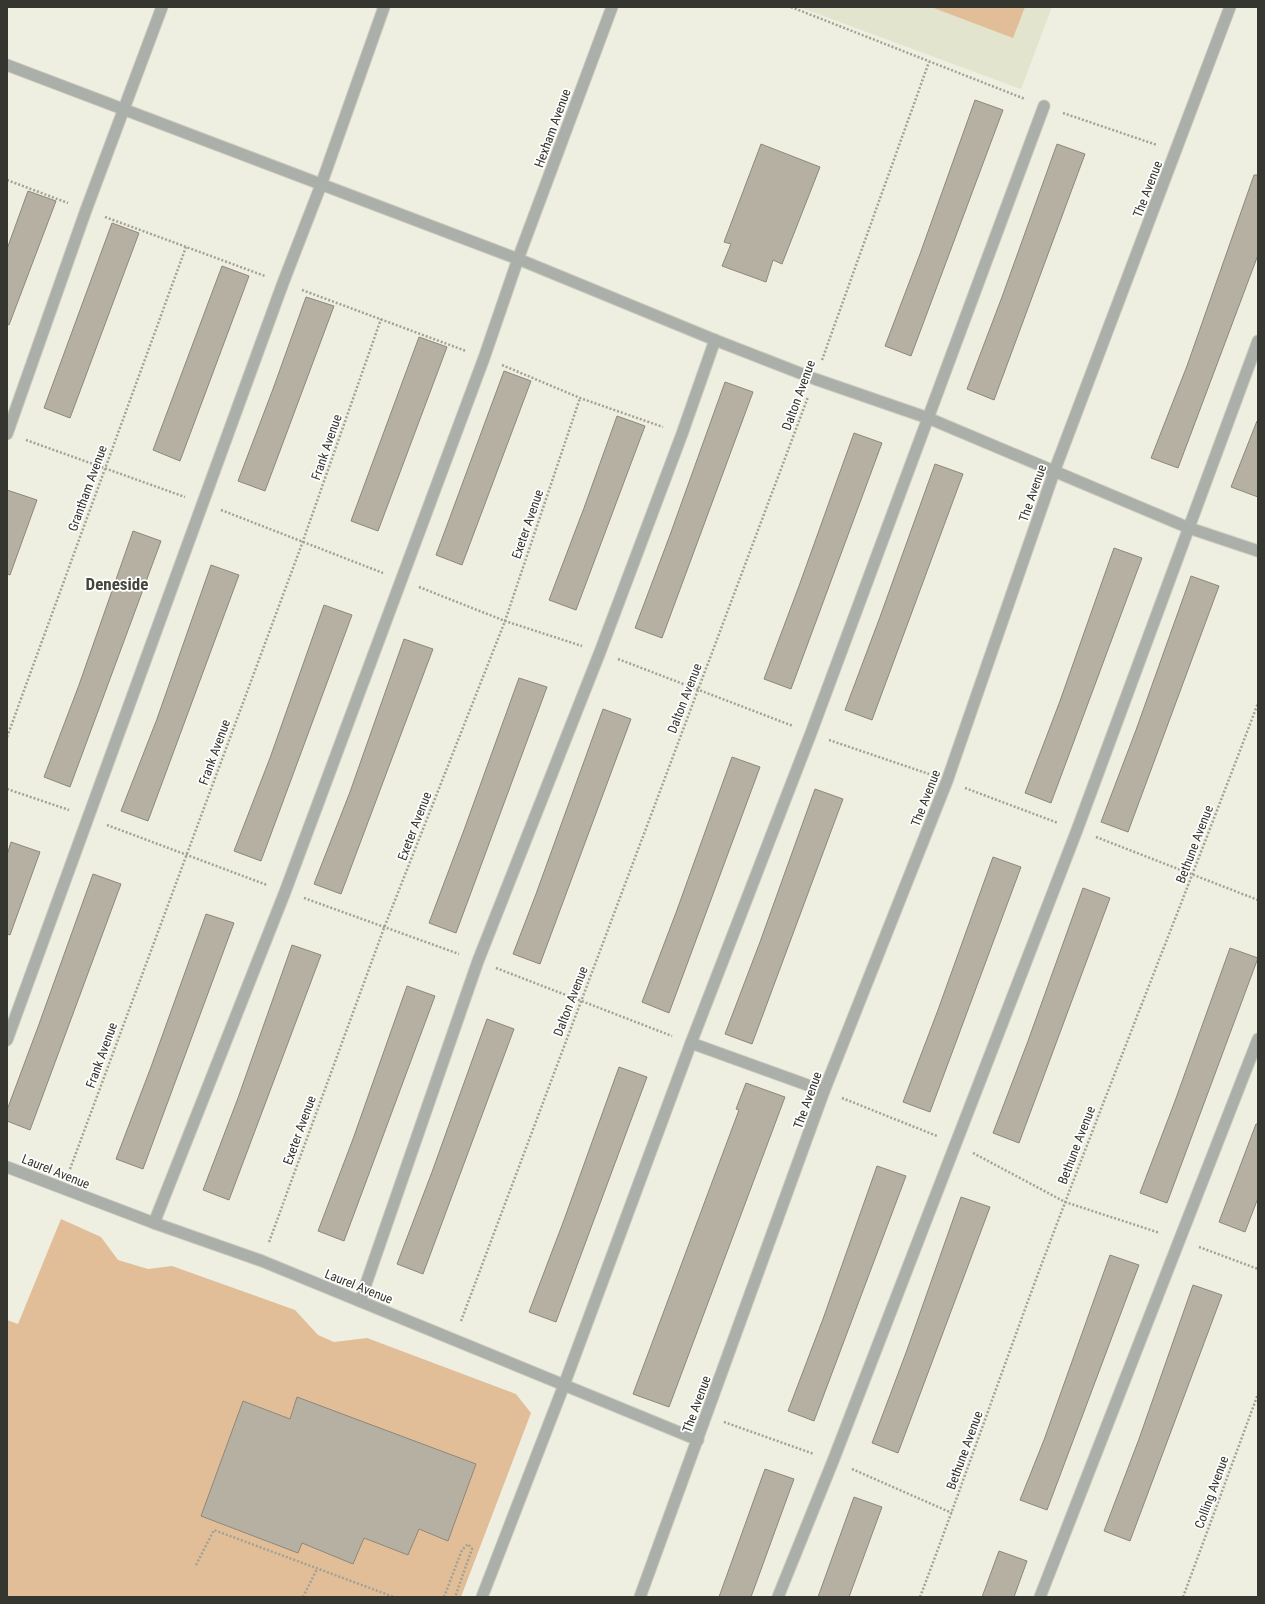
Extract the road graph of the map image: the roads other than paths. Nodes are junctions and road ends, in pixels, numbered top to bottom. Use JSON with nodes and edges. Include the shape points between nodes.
{"nodes":[{"id":1,"x":162,"y":7,"type":"edge"},
{"id":2,"x":384,"y":7,"type":"edge"},
{"id":3,"x":612,"y":7,"type":"edge"},
{"id":4,"x":1230,"y":7,"type":"edge"},
{"id":5,"x":7,"y":65,"type":"edge"},
{"id":6,"x":1044,"y":106,"type":"road end"},
{"id":7,"x":124,"y":110,"type":"junction"},
{"id":8,"x":321,"y":185,"type":"junction"},
{"id":9,"x":518,"y":260,"type":"junction"},
{"id":10,"x":715,"y":340,"type":"junction"},
{"id":11,"x":1258,"y":341,"type":"edge"},
{"id":12,"x":928,"y":418,"type":"junction"},
{"id":13,"x":7,"y":433,"type":"edge"},
{"id":14,"x":1054,"y":472,"type":"junction"},
{"id":15,"x":1189,"y":528,"type":"junction"},
{"id":16,"x":1258,"y":551,"type":"edge"},
{"id":17,"x":1258,"y":1039,"type":"edge"},
{"id":18,"x":7,"y":1040,"type":"edge"},
{"id":19,"x":691,"y":1043,"type":"junction"},
{"id":20,"x":824,"y":1092,"type":"junction"},
{"id":21,"x":7,"y":1167,"type":"edge"},
{"id":22,"x":154,"y":1224,"type":"junction"},
{"id":23,"x":360,"y":1301,"type":"junction"},
{"id":24,"x":564,"y":1385,"type":"junction"},
{"id":25,"x":698,"y":1440,"type":"junction"},
{"id":26,"x":482,"y":1597,"type":"edge"},
{"id":27,"x":640,"y":1597,"type":"edge"},
{"id":28,"x":778,"y":1597,"type":"edge"},
{"id":29,"x":1040,"y":1597,"type":"edge"}],
"edges":[{"from":1,"to":7,"type":"street"},
{"from":2,"to":8,"type":"street"},
{"from":3,"to":9,"type":"street","name":"Hexham Avenue"},
{"from":4,"to":14,"type":"street","name":"The Avenue"},
{"from":5,"to":7,"type":"street"},
{"from":6,"to":12,"type":"street"},
{"from":7,"to":8,"type":"street"},
{"from":7,"to":13,"type":"street"},
{"from":8,"to":9,"type":"street"},
{"from":8,"to":18,"type":"street"},
{"from":9,"to":10,"type":"street"},
{"from":9,"to":22,"type":"street","name":"Hexham Avenue","via":[[285,892]]},
{"from":10,"to":12,"type":"street","via":[[815,379]]},
{"from":10,"to":23,"type":"street","via":[[600,652],[478,961]]},
{"from":11,"to":15,"type":"street"},
{"from":12,"to":14,"type":"street"},
{"from":12,"to":19,"type":"street","via":[[811,733]]},
{"from":14,"to":15,"type":"street"},
{"from":14,"to":20,"type":"street","name":"The Avenue","via":[[947,781]]},
{"from":15,"to":16,"type":"street"},
{"from":15,"to":28,"type":"street","via":[[1077,830],[836,1454]]},
{"from":17,"to":29,"type":"street"},
{"from":19,"to":20,"type":"street"},
{"from":19,"to":24,"type":"street"},
{"from":20,"to":25,"type":"street","name":"The Avenue"},
{"from":21,"to":22,"type":"street","name":"Laurel Avenue"},
{"from":22,"to":23,"type":"street","name":"Laurel Avenue","via":[[262,1261]]},
{"from":23,"to":24,"type":"street","name":"Laurel Avenue"},
{"from":24,"to":25,"type":"street","name":"Laurel Avenue"},
{"from":24,"to":26,"type":"street"},
{"from":25,"to":27,"type":"street","name":"The Avenue"}]}
